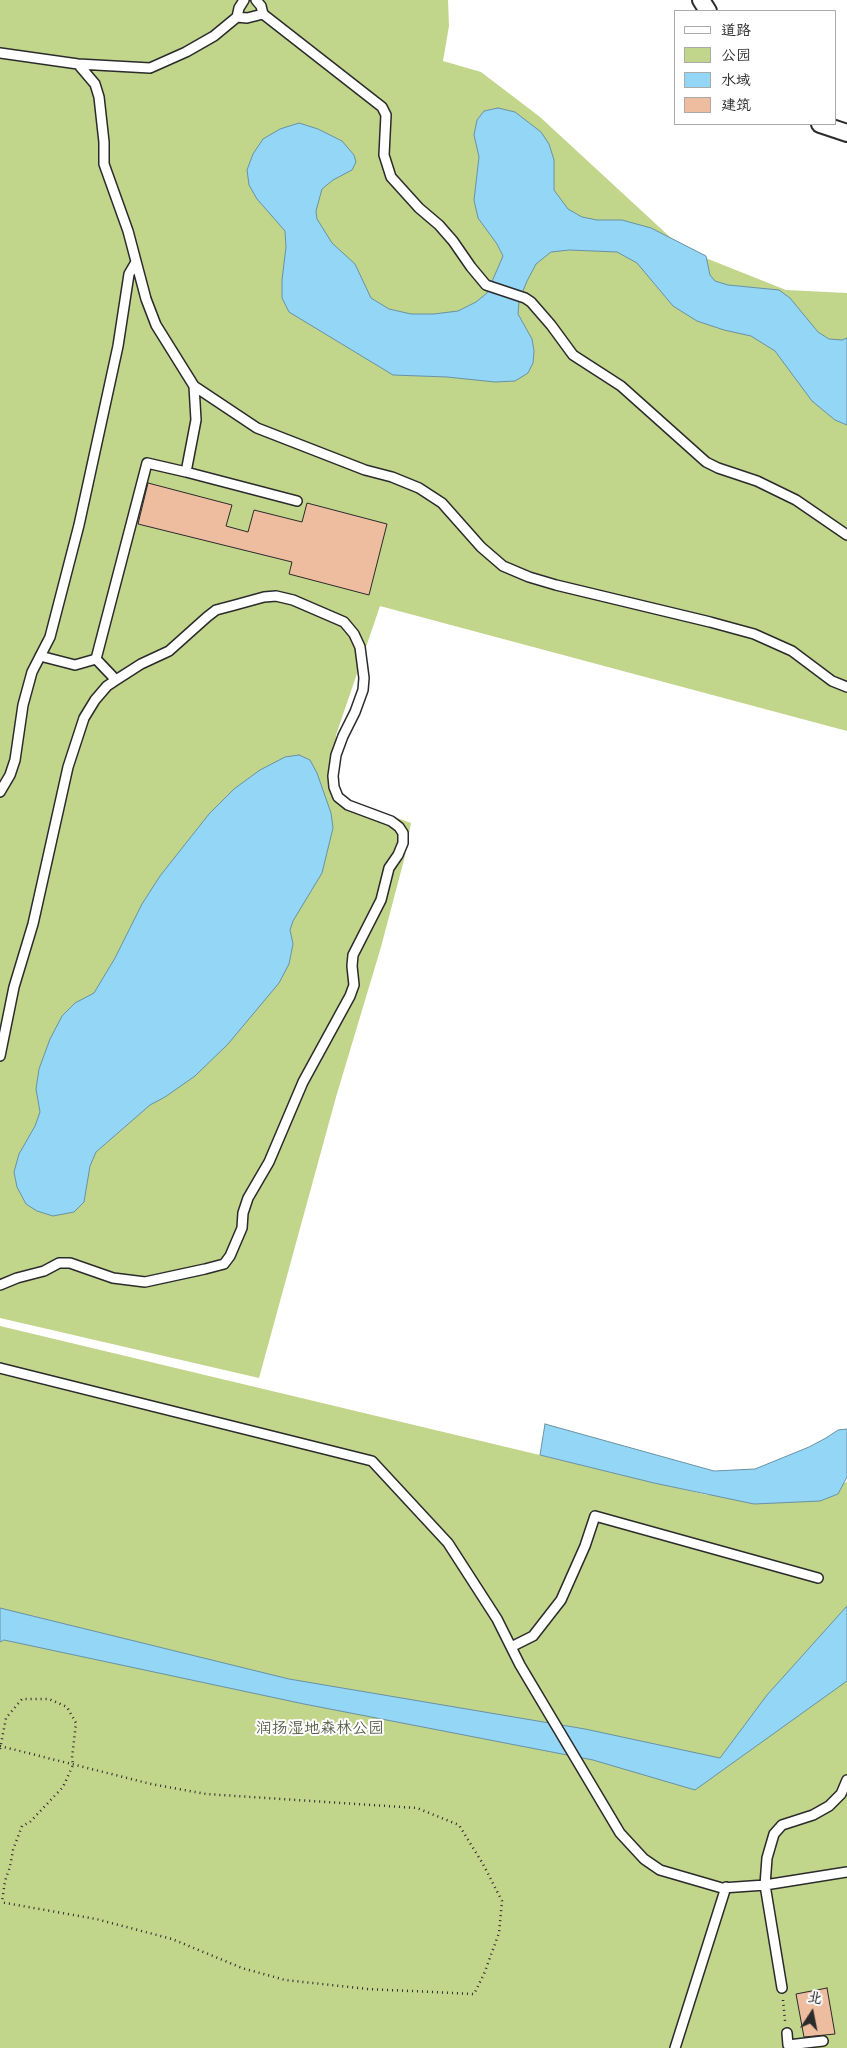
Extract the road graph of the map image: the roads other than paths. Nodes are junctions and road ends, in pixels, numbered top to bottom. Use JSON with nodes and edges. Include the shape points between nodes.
{"nodes":[{"id":1,"x":244,"y":0,"type":"edge"},
{"id":2,"x":256,"y":0,"type":"edge"},
{"id":3,"x":263,"y":14,"type":"junction"},
{"id":4,"x":237,"y":17,"type":"junction"},
{"id":5,"x":0,"y":53,"type":"edge"},
{"id":6,"x":78,"y":64,"type":"junction"},
{"id":7,"x":823,"y":125,"type":"edge"},
{"id":8,"x":847,"y":134,"type":"edge"},
{"id":9,"x":136,"y":262,"type":"junction"},
{"id":10,"x":194,"y":386,"type":"junction"},
{"id":11,"x":186,"y":472,"type":"junction"},
{"id":12,"x":297,"y":501,"type":"dead end"},
{"id":13,"x":847,"y":535,"type":"edge"},
{"id":14,"x":40,"y":656,"type":"junction"},
{"id":15,"x":96,"y":659,"type":"junction"},
{"id":16,"x":116,"y":680,"type":"junction"},
{"id":17,"x":847,"y":687,"type":"edge"},
{"id":18,"x":0,"y":792,"type":"edge"},
{"id":19,"x":0,"y":1056,"type":"edge"},
{"id":20,"x":0,"y":1285,"type":"edge"},
{"id":21,"x":0,"y":1368,"type":"edge"},
{"id":22,"x":818,"y":1578,"type":"dead end"},
{"id":23,"x":511,"y":1647,"type":"junction"},
{"id":24,"x":847,"y":1780,"type":"edge"},
{"id":25,"x":847,"y":1872,"type":"edge"},
{"id":26,"x":765,"y":1885,"type":"junction"},
{"id":27,"x":726,"y":1887,"type":"junction"},
{"id":28,"x":782,"y":1988,"type":"road end"},
{"id":29,"x":786,"y":2033,"type":"road end"},
{"id":30,"x":823,"y":2041,"type":"dead end"},
{"id":31,"x":675,"y":2048,"type":"edge"}],
"edges":[{"from":1,"to":4,"type":"lane"},
{"from":2,"to":3,"type":"lane"},
{"from":3,"to":4,"type":"lane"},
{"from":3,"to":13,"type":"lane","via":[[382,107],[386,115],[384,155],[391,177],[453,240],[486,285],[525,298],[552,325],[573,355],[621,386],[706,462],[758,481],[796,500]]},
{"from":4,"to":6,"type":"lane","via":[[214,36],[150,68]]},
{"from":5,"to":6,"type":"lane"},
{"from":6,"to":9,"type":"lane","via":[[95,84],[99,97],[104,164]]},
{"from":7,"to":8,"type":"street"},
{"from":9,"to":10,"type":"lane","via":[[156,325]]},
{"from":9,"to":14,"type":"lane","via":[[129,274],[118,346],[79,525],[50,637]]},
{"from":10,"to":11,"type":"lane","via":[[196,420]]},
{"from":10,"to":17,"type":"lane","via":[[257,428],[419,488],[442,503],[481,547],[503,566],[547,582],[754,634],[792,651]]},
{"from":11,"to":12,"type":"lane"},
{"from":11,"to":15,"type":"lane","via":[[147,463]]},
{"from":14,"to":15,"type":"lane","via":[[75,665]]},
{"from":14,"to":18,"type":"lane","via":[[23,705],[15,760]]},
{"from":15,"to":16,"type":"lane"},
{"from":16,"to":19,"type":"lane","via":[[95,700],[84,718],[68,767]]},
{"from":16,"to":20,"type":"lane","via":[[169,651],[216,610],[264,597],[293,600],[344,622],[360,647],[364,678],[355,712],[336,755],[334,787],[338,797],[348,805],[399,827],[403,843],[390,868],[381,900],[354,955],[354,985],[350,996],[303,1082],[269,1162],[248,1198],[242,1228],[224,1264],[145,1282],[113,1278],[70,1263],[59,1264]]},
{"from":21,"to":23,"type":"lane","via":[[372,1461],[448,1543],[498,1619]]},
{"from":22,"to":23,"type":"lane","via":[[595,1516],[561,1600],[533,1636]]},
{"from":23,"to":27,"type":"lane","via":[[620,1833],[644,1859],[660,1870]]},
{"from":24,"to":26,"type":"lane","via":[[841,1794],[829,1806],[782,1825],[774,1834],[767,1858]]},
{"from":25,"to":26,"type":"lane"},
{"from":26,"to":27,"type":"lane"},
{"from":26,"to":28,"type":"lane"},
{"from":27,"to":31,"type":"lane"},
{"from":29,"to":30,"type":"lane","via":[[788,2045]]}]}
